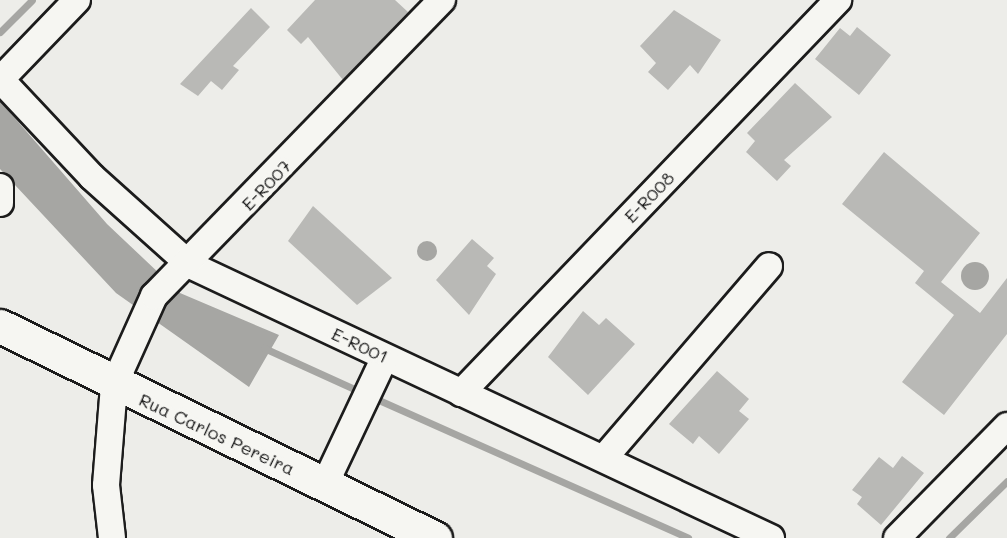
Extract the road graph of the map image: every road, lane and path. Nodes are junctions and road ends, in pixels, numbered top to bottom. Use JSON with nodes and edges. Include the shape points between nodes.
{"nodes":[{"id":1,"x":77,"y":0,"type":"edge"},
{"id":2,"x":442,"y":0,"type":"edge"},
{"id":3,"x":838,"y":0,"type":"edge"},
{"id":4,"x":0,"y":80,"type":"edge"},
{"id":5,"x":0,"y":187,"type":"edge"},
{"id":6,"x":0,"y":203,"type":"edge"},
{"id":7,"x":190,"y":265,"type":"junction"},
{"id":8,"x":769,"y":266,"type":"dead end"},
{"id":9,"x":0,"y":326,"type":"edge"},
{"id":10,"x":385,"y":357,"type":"junction"},
{"id":11,"x":114,"y":386,"type":"junction"},
{"id":12,"x":461,"y":393,"type":"junction"},
{"id":13,"x":1007,"y":426,"type":"edge"},
{"id":14,"x":604,"y":457,"type":"junction"},
{"id":15,"x":325,"y":484,"type":"junction"},
{"id":16,"x":112,"y":538,"type":"edge"},
{"id":17,"x":435,"y":538,"type":"edge"},
{"id":18,"x":771,"y":538,"type":"edge"},
{"id":19,"x":897,"y":538,"type":"edge"}],
"edges":[{"from":1,"to":4,"type":"street"},
{"from":2,"to":7,"type":"street","name":"E-R007"},
{"from":3,"to":12,"type":"street","name":"E-R008"},
{"from":4,"to":7,"type":"street","name":"E-R001","via":[[92,177]]},
{"from":5,"to":6,"type":"street"},
{"from":7,"to":10,"type":"street","name":"E-R001"},
{"from":7,"to":11,"type":"street","name":"E-R007","via":[[155,296]]},
{"from":8,"to":14,"type":"street"},
{"from":9,"to":11,"type":"street","name":"Rua Carlos Pereira"},
{"from":10,"to":12,"type":"street","name":"E-R001"},
{"from":10,"to":15,"type":"street","via":[[368,382]]},
{"from":11,"to":15,"type":"street","name":"Rua Carlos Pereira"},
{"from":11,"to":16,"type":"street","name":"E-R007","via":[[106,485]]},
{"from":12,"to":14,"type":"street","name":"E-R001"},
{"from":13,"to":19,"type":"street"},
{"from":14,"to":18,"type":"street","name":"E-R001"},
{"from":15,"to":17,"type":"street","name":"Rua Carlos Pereira"}]}
